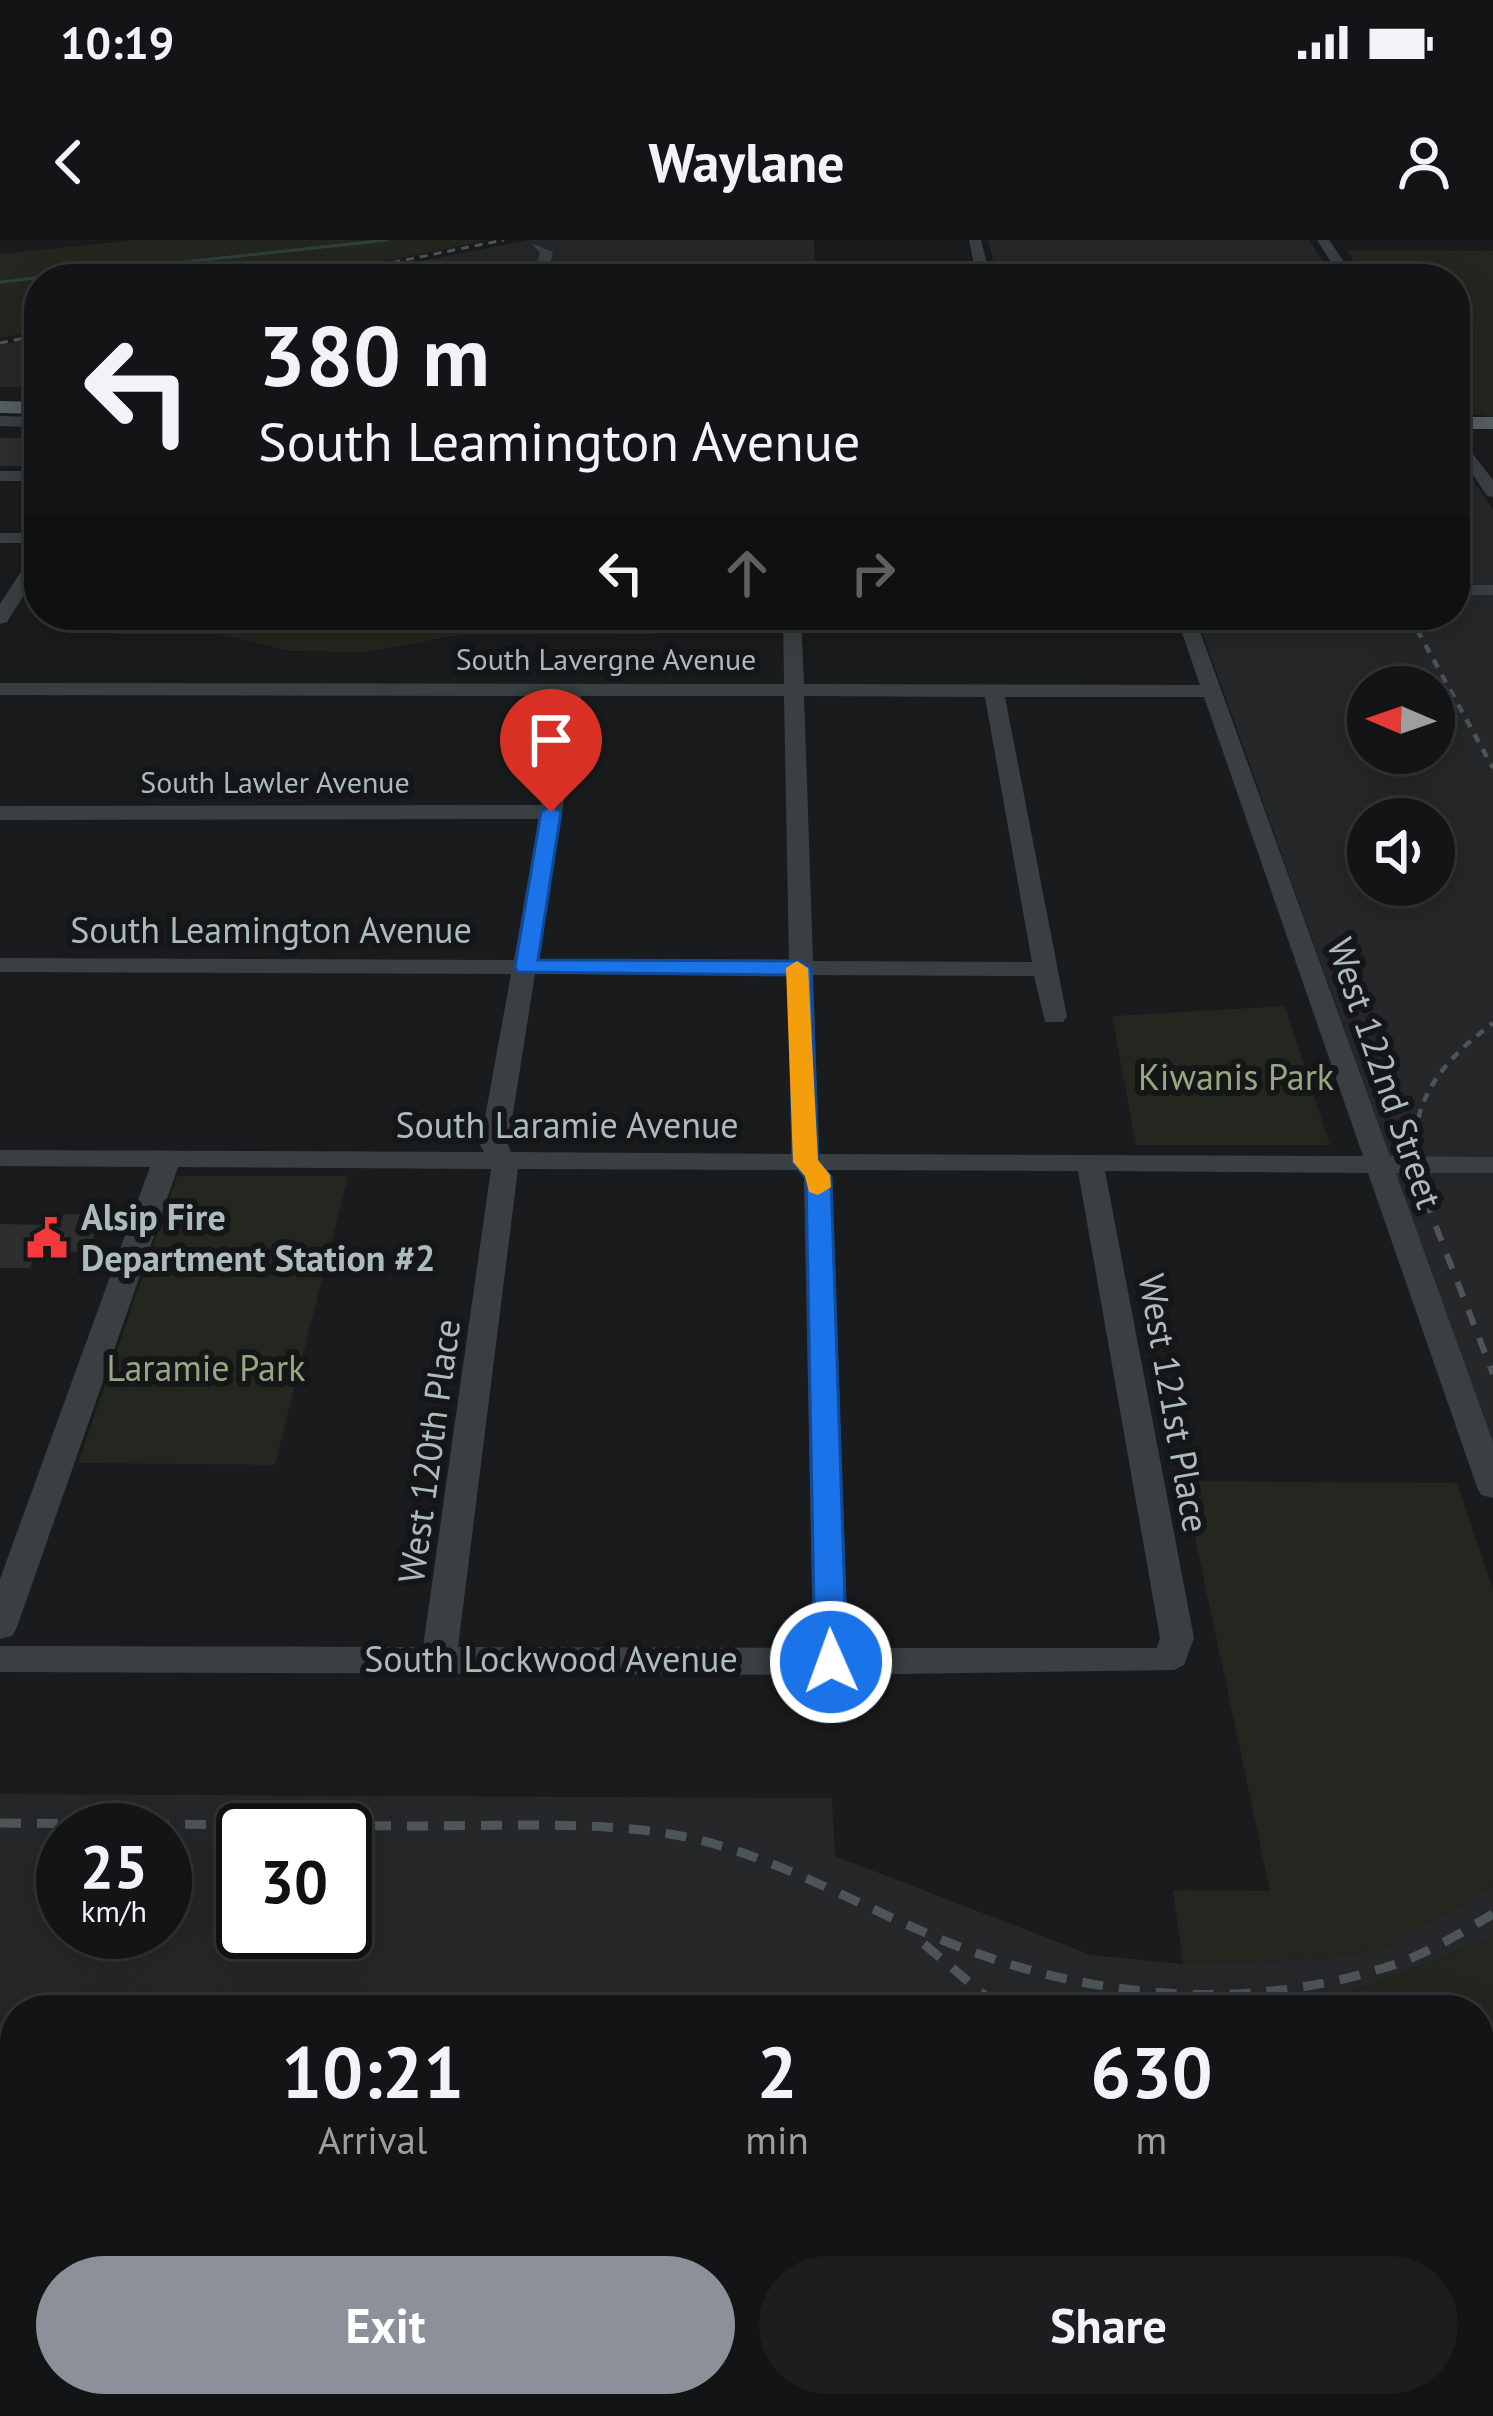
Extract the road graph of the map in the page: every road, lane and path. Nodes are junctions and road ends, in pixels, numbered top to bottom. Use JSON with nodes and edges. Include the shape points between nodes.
{"nodes":[{"id":1,"x":536,"y":246,"type":"dead end"},
{"id":2,"x":543,"y":264,"type":"edge"},
{"id":3,"x":1470,"y":458,"type":"edge"},
{"id":4,"x":1493,"y":492,"type":"edge"},
{"id":5,"x":24,"y":579,"type":"edge"},
{"id":6,"x":2,"y":612,"type":"edge"},
{"id":7,"x":792,"y":630,"type":"edge"},
{"id":8,"x":1190,"y":630,"type":"edge"},
{"id":9,"x":0,"y":689,"type":"edge"},
{"id":10,"x":572,"y":689,"type":"junction"},
{"id":11,"x":794,"y":691,"type":"junction"},
{"id":12,"x":994,"y":691,"type":"junction"},
{"id":13,"x":1212,"y":692,"type":"junction"},
{"id":14,"x":551,"y":812,"type":"junction"},
{"id":15,"x":0,"y":814,"type":"edge"},
{"id":16,"x":0,"y":965,"type":"edge"},
{"id":17,"x":526,"y":967,"type":"junction"},
{"id":18,"x":800,"y":968,"type":"junction"},
{"id":19,"x":1045,"y":969,"type":"junction"},
{"id":20,"x":1054,"y":1017,"type":"dead end"},
{"id":21,"x":0,"y":1158,"type":"edge"},
{"id":22,"x":167,"y":1158,"type":"junction"},
{"id":23,"x":500,"y":1161,"type":"junction"},
{"id":24,"x":806,"y":1162,"type":"junction"},
{"id":25,"x":1090,"y":1163,"type":"junction"},
{"id":26,"x":1379,"y":1164,"type":"junction"},
{"id":27,"x":1493,"y":1165,"type":"edge"},
{"id":28,"x":1493,"y":1487,"type":"edge"},
{"id":29,"x":0,"y":1627,"type":"edge"},
{"id":30,"x":1172,"y":1656,"type":"joint"},
{"id":31,"x":439,"y":1658,"type":"junction"},
{"id":32,"x":0,"y":1659,"type":"edge"},
{"id":33,"x":831,"y":1662,"type":"junction"}],
"edges":[{"from":1,"to":2,"type":"street","via":[[547,252]]},
{"from":3,"to":4,"type":"street"},
{"from":5,"to":6,"type":"street"},
{"from":7,"to":11,"type":"street"},
{"from":8,"to":13,"type":"street","name":"West 122nd Street"},
{"from":9,"to":10,"type":"street","name":"South Lavergne Avenue"},
{"from":10,"to":11,"type":"street","name":"South Lavergne Avenue"},
{"from":10,"to":14,"type":"street","name":"West 120th Place"},
{"from":11,"to":12,"type":"street","name":"South Lavergne Avenue"},
{"from":11,"to":18,"type":"street"},
{"from":12,"to":13,"type":"street","name":"South Lavergne Avenue"},
{"from":12,"to":19,"type":"street"},
{"from":13,"to":26,"type":"street","name":"West 122nd Street"},
{"from":14,"to":15,"type":"street","name":"South Lawler Avenue"},
{"from":14,"to":17,"type":"street","name":"West 120th Place"},
{"from":16,"to":17,"type":"street","name":"South Leamington Avenue"},
{"from":17,"to":18,"type":"street","name":"South Leamington Avenue"},
{"from":17,"to":23,"type":"street","name":"West 120th Place","via":[[494,1145]]},
{"from":18,"to":19,"type":"street","name":"South Leamington Avenue"},
{"from":18,"to":24,"type":"street"},
{"from":19,"to":20,"type":"street"},
{"from":21,"to":22,"type":"street","name":"South Laramie Avenue"},
{"from":22,"to":23,"type":"street","name":"South Laramie Avenue"},
{"from":22,"to":29,"type":"street"},
{"from":23,"to":24,"type":"street","name":"South Laramie Avenue"},
{"from":23,"to":31,"type":"street","name":"West 120th Place","via":[[507,1174]]},
{"from":24,"to":25,"type":"street","name":"South Laramie Avenue"},
{"from":24,"to":33,"type":"street","via":[[818,1177]]},
{"from":25,"to":26,"type":"street","name":"South Laramie Avenue"},
{"from":25,"to":30,"type":"street","name":"West 121st Place","via":[[1177,1638]]},
{"from":26,"to":27,"type":"street","name":"South Laramie Avenue"},
{"from":26,"to":28,"type":"street","name":"West 122nd Street"},
{"from":30,"to":33,"type":"street","name":"South Lockwood Avenue","via":[[1145,1664]]},
{"from":31,"to":32,"type":"street","name":"South Lockwood Avenue"},
{"from":31,"to":33,"type":"street","name":"South Lockwood Avenue"}]}
